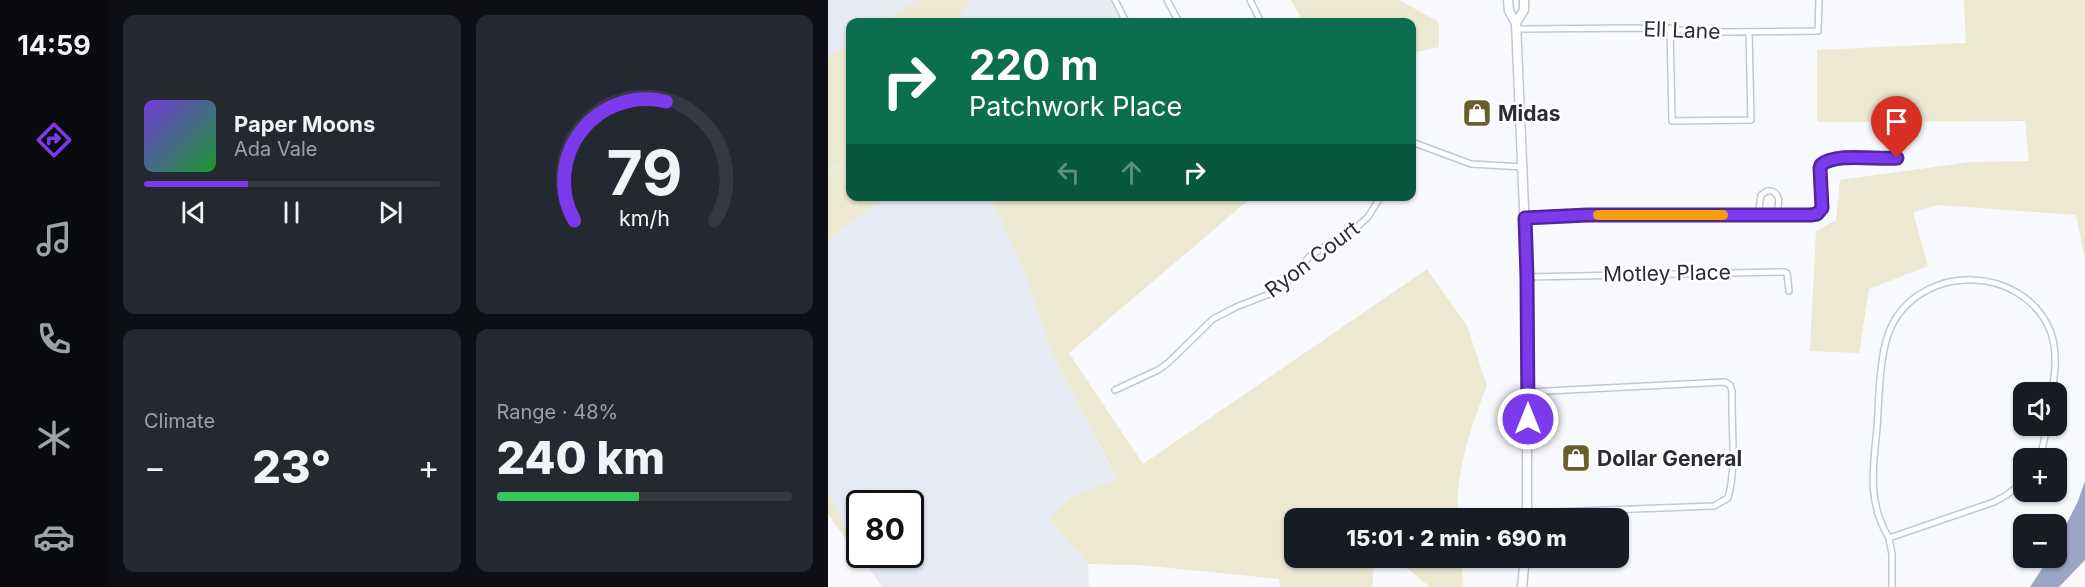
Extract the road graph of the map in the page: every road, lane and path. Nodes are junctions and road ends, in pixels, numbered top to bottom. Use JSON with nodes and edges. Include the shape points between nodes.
{"nodes":[{"id":1,"x":1115,"y":0,"type":"edge"},
{"id":2,"x":1167,"y":0,"type":"edge"},
{"id":3,"x":1250,"y":0,"type":"edge"},
{"id":4,"x":1508,"y":0,"type":"edge"},
{"id":5,"x":1524,"y":0,"type":"edge"},
{"id":6,"x":1819,"y":0,"type":"edge"},
{"id":7,"x":1124,"y":18,"type":"edge"},
{"id":8,"x":1176,"y":18,"type":"edge"},
{"id":9,"x":1259,"y":18,"type":"edge"},
{"id":10,"x":1516,"y":26,"type":"junction"},
{"id":11,"x":1670,"y":28,"type":"junction"},
{"id":12,"x":1749,"y":32,"type":"junction"},
{"id":13,"x":1416,"y":143,"type":"edge"},
{"id":14,"x":1897,"y":158,"type":"dead end"},
{"id":15,"x":1524,"y":167,"type":"junction"},
{"id":16,"x":1378,"y":201,"type":"edge"},
{"id":17,"x":1758,"y":215,"type":"junction"},
{"id":18,"x":1777,"y":215,"type":"junction"},
{"id":19,"x":1525,"y":218,"type":"junction"},
{"id":20,"x":1527,"y":277,"type":"junction"},
{"id":21,"x":1789,"y":291,"type":"dead end"},
{"id":22,"x":2053,"y":382,"type":"edge"},
{"id":23,"x":1115,"y":390,"type":"dead end"},
{"id":24,"x":1528,"y":392,"type":"junction"},
{"id":25,"x":2013,"y":490,"type":"edge"},
{"id":26,"x":1527,"y":508,"type":"edge"},
{"id":27,"x":1629,"y":511,"type":"edge"},
{"id":28,"x":1889,"y":538,"type":"junction"},
{"id":29,"x":1525,"y":568,"type":"edge"},
{"id":30,"x":1522,"y":587,"type":"edge"},
{"id":31,"x":1892,"y":587,"type":"edge"}],
"edges":[{"from":1,"to":7,"type":"street"},
{"from":2,"to":8,"type":"street"},
{"from":3,"to":9,"type":"street"},
{"from":4,"to":10,"type":"highway"},
{"from":5,"to":10,"type":"highway"},
{"from":6,"to":12,"type":"street","name":"Ell Lane","via":[[1818,31]]},
{"from":10,"to":11,"type":"street","name":"Ell Lane"},
{"from":10,"to":15,"type":"highway"},
{"from":11,"to":12,"type":"street","name":"Ell Lane"},
{"from":11,"to":12,"type":"street","via":[[1672,121],[1751,120]]},
{"from":13,"to":15,"type":"street","via":[[1471,164]]},
{"from":14,"to":18,"type":"street","via":[[1826,160],[1820,168],[1820,212]]},
{"from":15,"to":19,"type":"highway"},
{"from":16,"to":23,"type":"street","name":"Ryon Court","via":[[1358,226],[1310,256],[1272,293],[1213,319],[1168,363]]},
{"from":17,"to":18,"type":"street"},
{"from":17,"to":18,"type":"street","via":[[1761,195],[1772,191],[1779,199]]},
{"from":17,"to":19,"type":"street"},
{"from":19,"to":20,"type":"highway"},
{"from":20,"to":21,"type":"street","name":"Motley Place","via":[[1784,272],[1789,279]]},
{"from":20,"to":24,"type":"highway"},
{"from":22,"to":28,"type":"street","via":[[2055,355],[2050,332],[2031,303],[2011,289],[1988,281],[1956,280],[1909,302],[1893,322],[1885,345],[1872,482],[1875,507]]},
{"from":24,"to":26,"type":"highway"},
{"from":24,"to":27,"type":"street","via":[[1725,382],[1730,385],[1732,448],[1728,498],[1714,506]]},
{"from":25,"to":28,"type":"street","via":[[1994,502]]},
{"from":28,"to":31,"type":"street"},
{"from":29,"to":30,"type":"highway"}]}
